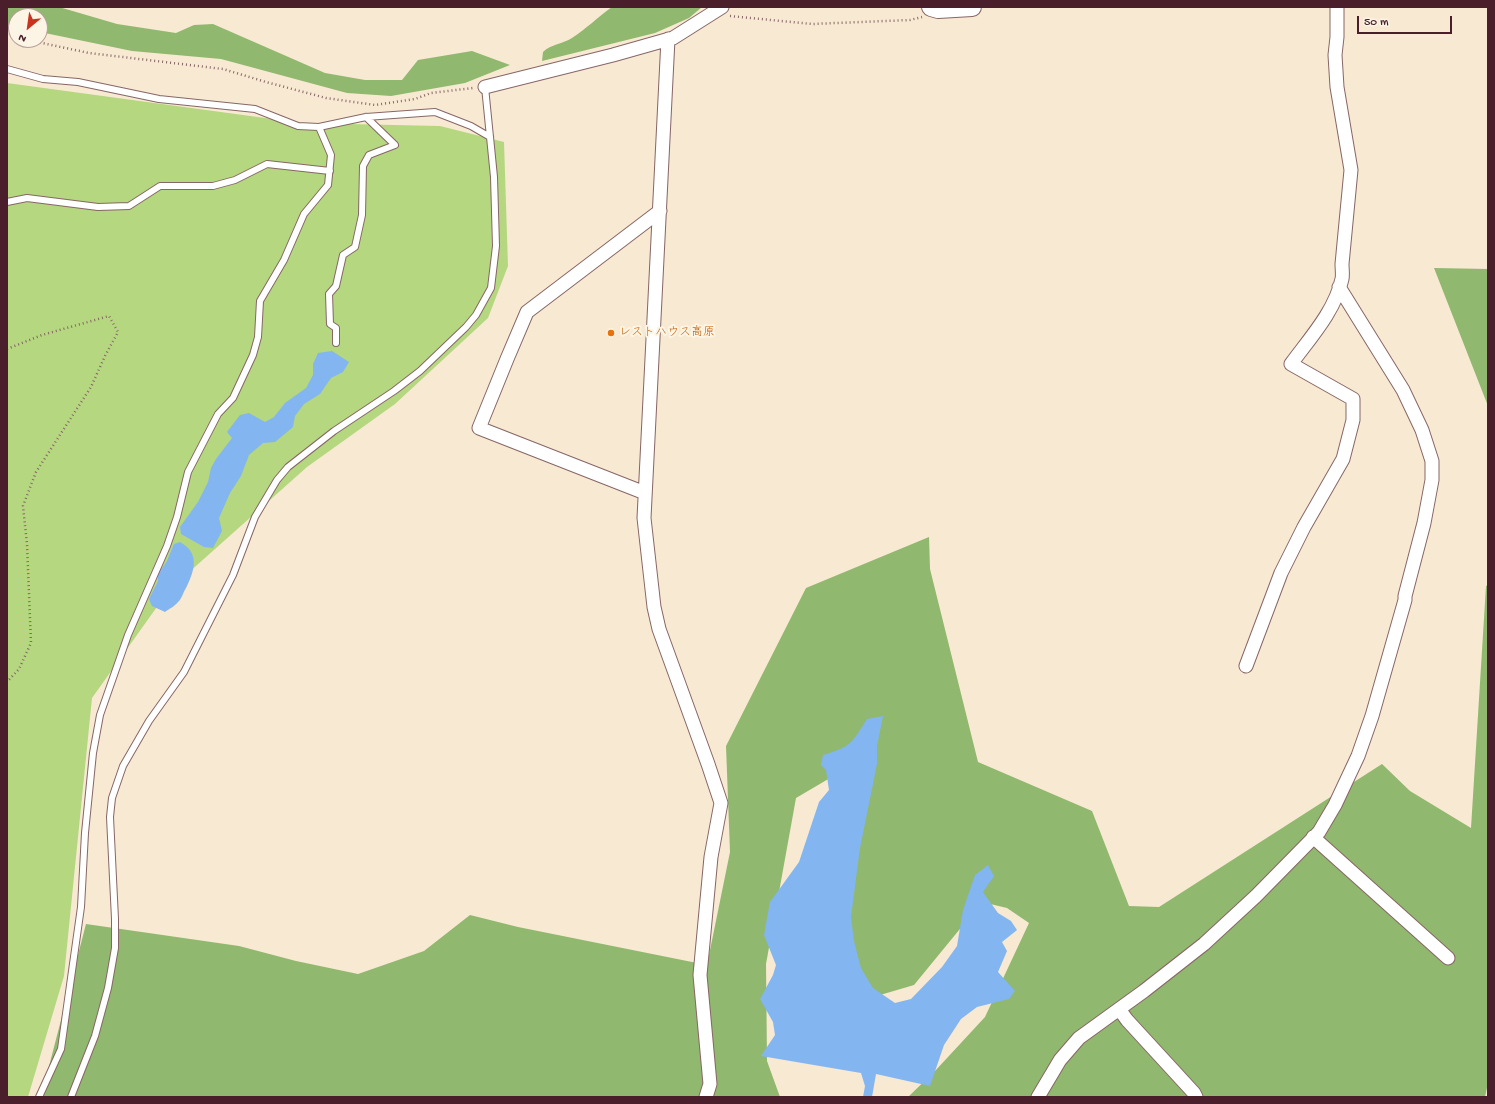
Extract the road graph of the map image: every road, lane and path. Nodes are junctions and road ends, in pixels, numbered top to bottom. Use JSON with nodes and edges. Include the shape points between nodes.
{"nodes":[{"id":1,"x":972,"y":7,"type":"edge"},
{"id":2,"x":1337,"y":7,"type":"edge"},
{"id":3,"x":716,"y":11,"type":"edge"},
{"id":4,"x":928,"y":12,"type":"edge"},
{"id":5,"x":668,"y":39,"type":"junction"},
{"id":6,"x":48,"y":45,"type":"edge"},
{"id":7,"x":7,"y":69,"type":"edge"},
{"id":8,"x":485,"y":87,"type":"junction"},
{"id":9,"x":366,"y":117,"type":"junction"},
{"id":10,"x":319,"y":127,"type":"junction"},
{"id":11,"x":490,"y":137,"type":"junction"},
{"id":12,"x":330,"y":171,"type":"junction"},
{"id":13,"x":7,"y":202,"type":"edge"},
{"id":14,"x":660,"y":211,"type":"junction"},
{"id":15,"x":1339,"y":286,"type":"junction"},
{"id":16,"x":336,"y":343,"type":"dead end"},
{"id":17,"x":7,"y":349,"type":"edge"},
{"id":18,"x":645,"y":493,"type":"junction"},
{"id":19,"x":1246,"y":666,"type":"dead end"},
{"id":20,"x":7,"y":682,"type":"edge"},
{"id":21,"x":1313,"y":837,"type":"junction"},
{"id":22,"x":1448,"y":958,"type":"dead end"},
{"id":23,"x":1119,"y":1009,"type":"junction"},
{"id":24,"x":39,"y":1097,"type":"edge"},
{"id":25,"x":71,"y":1097,"type":"edge"},
{"id":26,"x":706,"y":1097,"type":"edge"},
{"id":27,"x":1038,"y":1097,"type":"edge"},
{"id":28,"x":1196,"y":1097,"type":"edge"}],
"edges":[{"from":1,"to":4,"type":"main road"},
{"from":2,"to":15,"type":"street","via":[[1337,87],[1351,170],[1342,279]]},
{"from":3,"to":4,"type":"path","via":[[812,24],[910,20]]},
{"from":3,"to":5,"type":"street"},
{"from":5,"to":8,"type":"street"},
{"from":5,"to":14,"type":"street"},
{"from":6,"to":8,"type":"path","via":[[89,54],[223,69],[326,98],[375,105],[415,99],[431,93]]},
{"from":7,"to":10,"type":"lane","via":[[43,79],[78,82],[159,99],[255,109],[298,126]]},
{"from":8,"to":11,"type":"lane"},
{"from":9,"to":10,"type":"lane"},
{"from":9,"to":11,"type":"lane","via":[[435,112],[471,126]]},
{"from":9,"to":16,"type":"lane","via":[[395,145],[369,155],[363,166],[362,214],[355,247],[343,255],[336,286],[329,294],[330,324],[336,328]]},
{"from":10,"to":12,"type":"lane","via":[[331,155]]},
{"from":11,"to":25,"type":"lane","via":[[496,246],[491,288],[476,314],[420,371],[334,431],[288,467],[277,480],[255,517],[233,575],[184,672],[149,721],[122,766],[112,798],[110,817],[115,948],[108,988],[95,1036]]},
{"from":12,"to":13,"type":"lane","via":[[267,164],[235,180],[213,186],[160,186],[129,206],[98,207],[27,198]]},
{"from":12,"to":24,"type":"lane","via":[[328,185],[304,214],[284,260],[260,300],[258,337],[254,355],[233,398],[218,414],[188,472],[167,546],[128,635],[100,715],[93,753],[81,907],[61,1049]]},
{"from":14,"to":18,"type":"street"},
{"from":14,"to":18,"type":"street","via":[[527,312],[479,428]]},
{"from":15,"to":19,"type":"street","via":[[1335,300],[1326,315],[1291,364],[1353,399],[1353,420],[1343,459],[1281,573]]},
{"from":15,"to":21,"type":"street","via":[[1403,390],[1422,430],[1432,461],[1432,480],[1406,600],[1372,716],[1358,756],[1335,805],[1319,832]]},
{"from":17,"to":20,"type":"path","via":[[42,335],[110,316],[118,332],[91,387],[36,472],[24,506],[31,642],[19,668]]},
{"from":18,"to":26,"type":"street","via":[[644,518],[657,622],[721,803],[711,857],[700,975],[710,1084]]},
{"from":21,"to":22,"type":"street"},
{"from":21,"to":23,"type":"street","via":[[1256,896],[1204,944]]},
{"from":23,"to":27,"type":"street","via":[[1079,1038],[1060,1060]]},
{"from":23,"to":28,"type":"street"}]}
